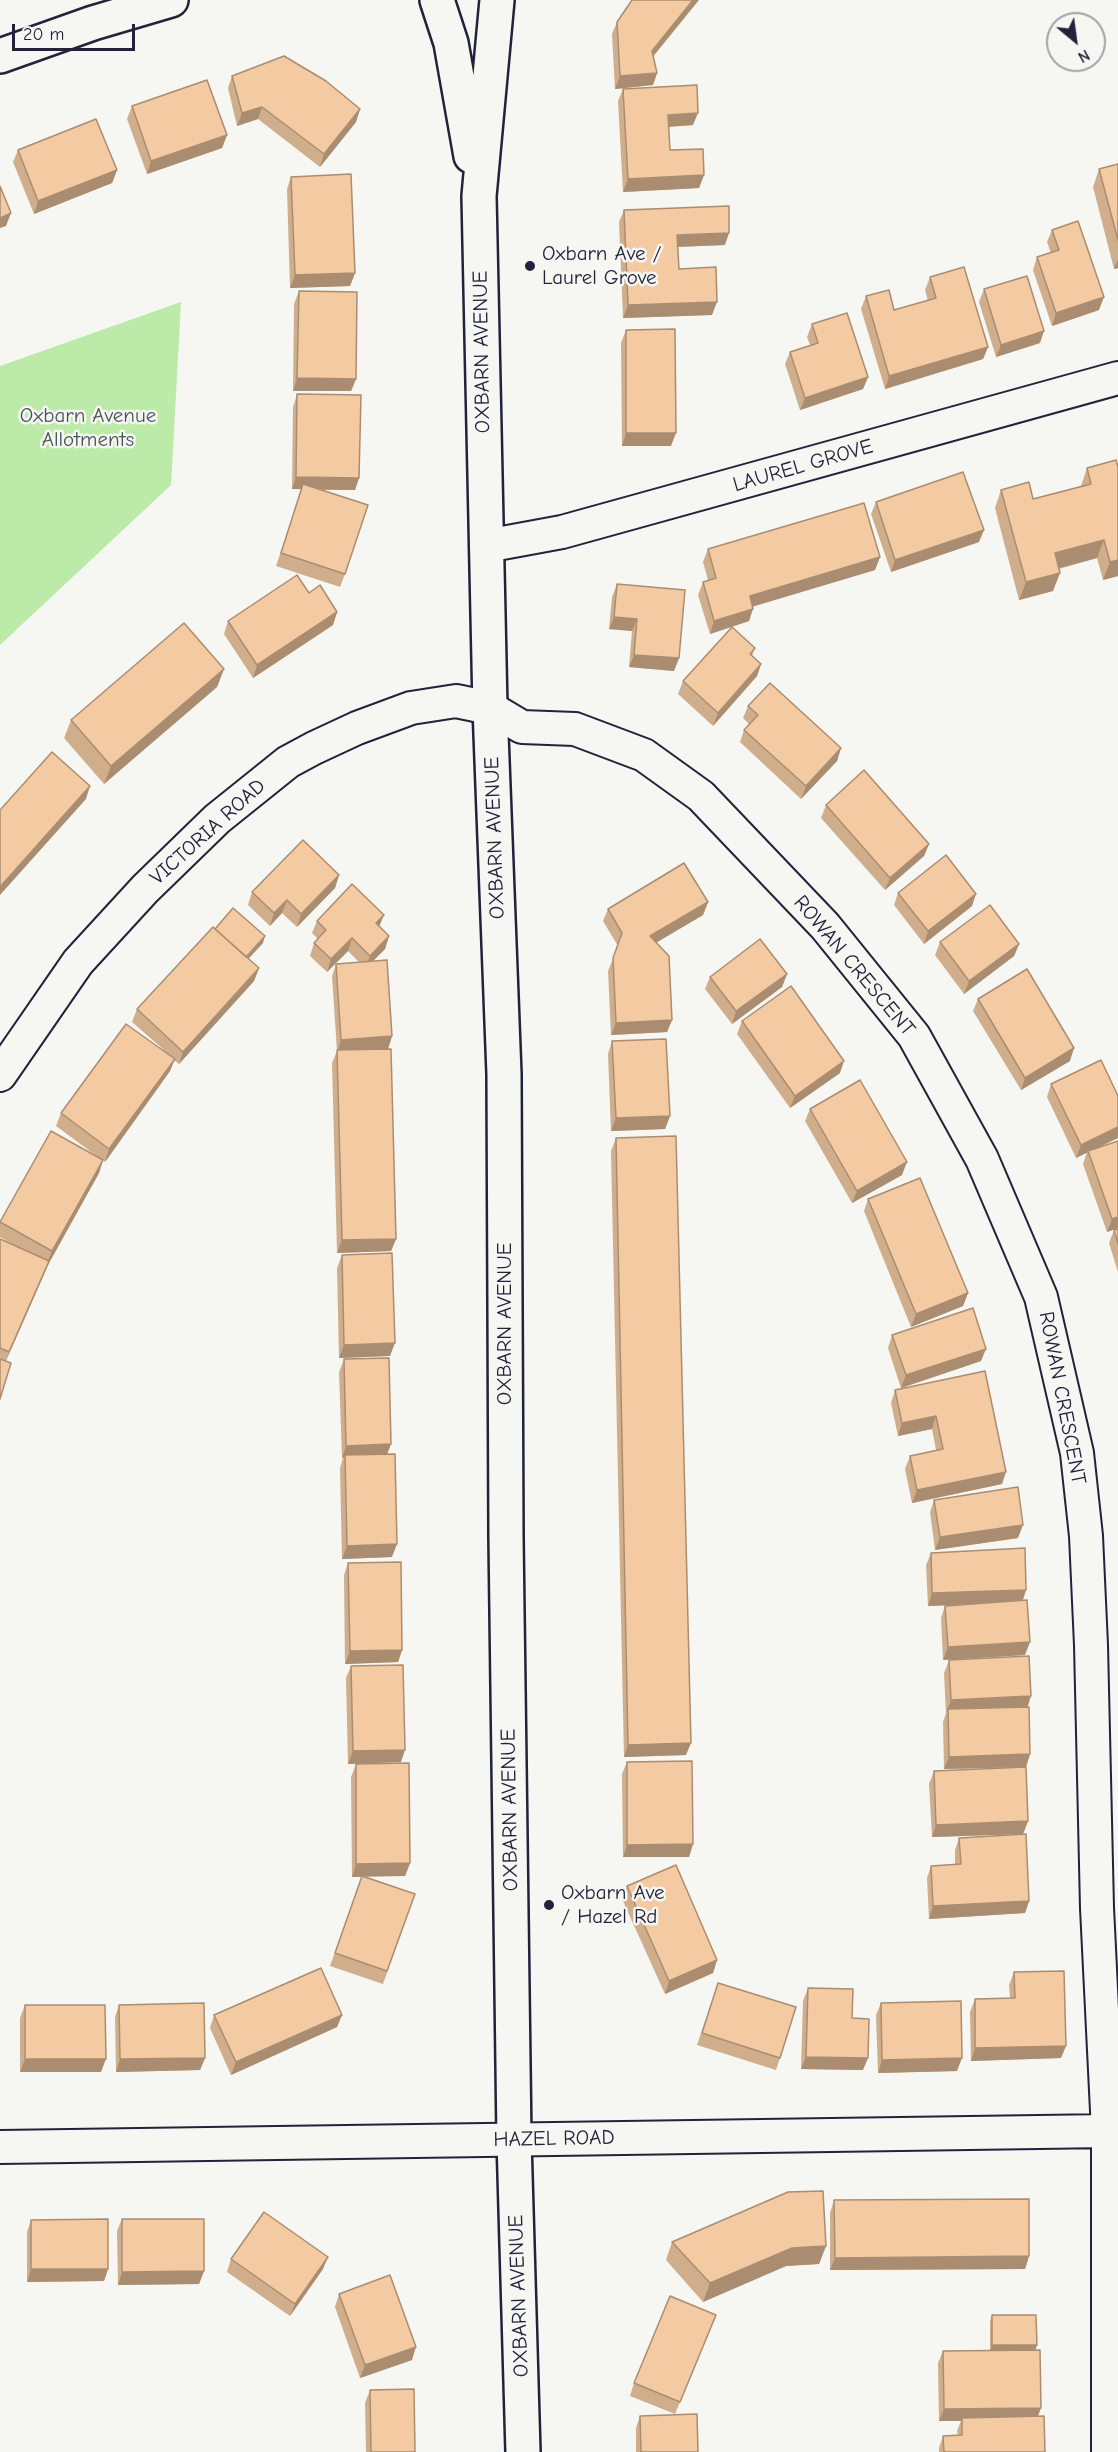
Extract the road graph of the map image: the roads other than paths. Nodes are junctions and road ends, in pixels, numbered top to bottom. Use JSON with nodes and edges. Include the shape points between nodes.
{"nodes":[{"id":1,"x":171,"y":0,"type":"edge"},
{"id":2,"x":437,"y":0,"type":"edge"},
{"id":3,"x":497,"y":0,"type":"edge"},
{"id":4,"x":0,"y":56,"type":"edge"},
{"id":5,"x":479,"y":196,"type":"junction"},
{"id":6,"x":1118,"y":378,"type":"edge"},
{"id":7,"x":486,"y":546,"type":"junction"},
{"id":8,"x":490,"y":708,"type":"junction"},
{"id":9,"x":0,"y":1075,"type":"edge"},
{"id":10,"x":1108,"y":2131,"type":"junction"},
{"id":11,"x":514,"y":2140,"type":"junction"},
{"id":12,"x":0,"y":2147,"type":"edge"},
{"id":13,"x":524,"y":2452,"type":"edge"},
{"id":14,"x":1108,"y":2452,"type":"edge"}],
"edges":[{"from":1,"to":4,"type":"street"},
{"from":2,"to":5,"type":"street","name":"OXBARN AVENUE","via":[[451,43]]},
{"from":3,"to":5,"type":"street","name":"OXBARN AVENUE"},
{"from":5,"to":7,"type":"street","name":"OXBARN AVENUE"},
{"from":6,"to":7,"type":"street","name":"LAUREL GROVE","via":[[572,530]]},
{"from":7,"to":8,"type":"street","name":"OXBARN AVENUE"},
{"from":8,"to":9,"type":"street","name":"VICTORIA ROAD","via":[[456,700],[411,708],[357,728],[288,762],[217,819],[145,889],[78,962]]},
{"from":8,"to":10,"type":"street","name":"ROWAN CRESCENT","via":[[522,727],[575,729],[644,755],[700,796],[825,926],[914,1036],[960,1116],[1001,1201],[1041,1297],[1078,1463],[1091,1634],[1097,1908]]},
{"from":8,"to":11,"type":"street","name":"OXBARN AVENUE","via":[[504,1074]]},
{"from":10,"to":11,"type":"street","name":"HAZEL ROAD"},
{"from":10,"to":14,"type":"street","name":"ROWAN CRESCENT"},
{"from":11,"to":12,"type":"street","name":"HAZEL ROAD"},
{"from":11,"to":13,"type":"street","name":"OXBARN AVENUE"}]}
